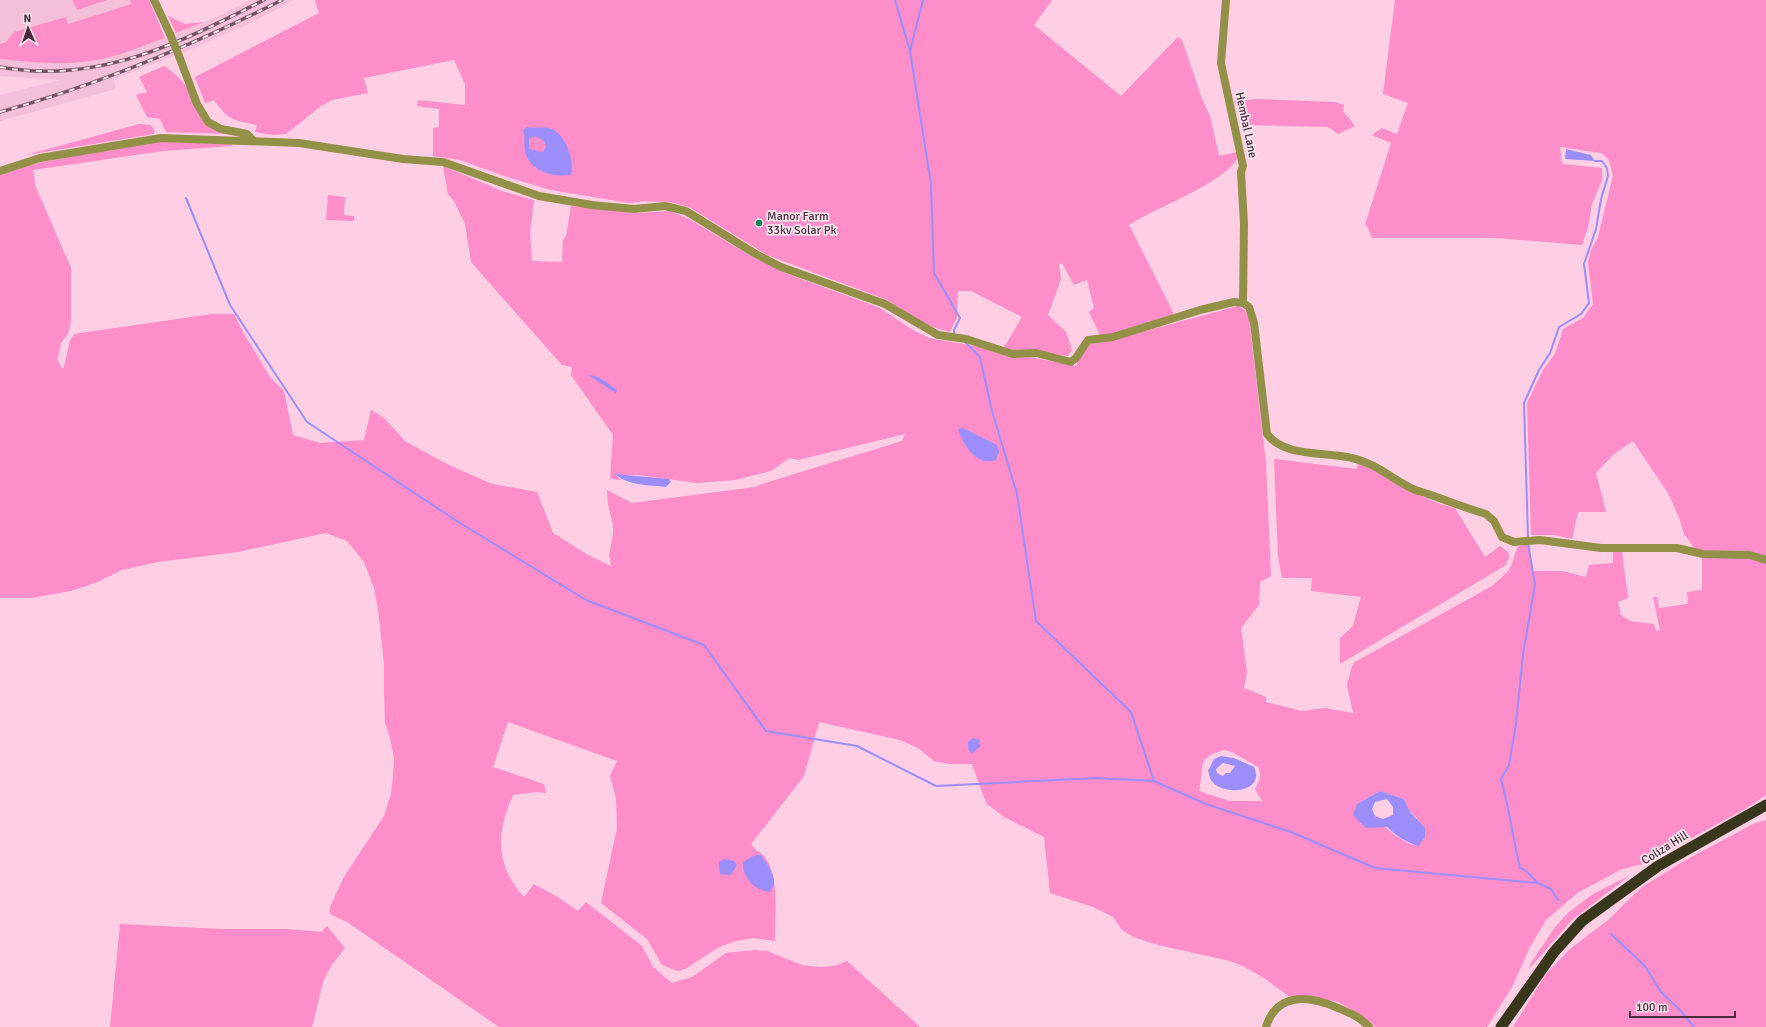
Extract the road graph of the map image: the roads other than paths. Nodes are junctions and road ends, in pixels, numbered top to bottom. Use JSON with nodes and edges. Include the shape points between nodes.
{"nodes":[{"id":1,"x":154,"y":0,"type":"edge"},
{"id":2,"x":1226,"y":0,"type":"edge"},
{"id":3,"x":252,"y":140,"type":"junction"},
{"id":4,"x":0,"y":171,"type":"edge"},
{"id":5,"x":1243,"y":303,"type":"junction"},
{"id":6,"x":1766,"y":560,"type":"edge"},
{"id":7,"x":1766,"y":805,"type":"edge"},
{"id":8,"x":1266,"y":1027,"type":"edge"},
{"id":9,"x":1369,"y":1027,"type":"edge"},
{"id":10,"x":1501,"y":1027,"type":"edge"}],
"edges":[{"from":1,"to":3,"type":"street","bridge":true,"via":[[197,104],[208,122],[221,129],[247,134]]},
{"from":2,"to":5,"type":"street","name":"Hembal Lane","via":[[1221,63],[1243,166]]},
{"from":3,"to":4,"type":"street","via":[[161,138],[40,158]]},
{"from":3,"to":5,"type":"street","via":[[299,143],[403,159],[443,162],[539,196],[592,205],[634,209],[665,206],[686,211],[754,254],[781,267],[885,304],[938,335],[1012,354],[1036,353],[1071,362],[1088,340],[1113,337],[1200,310],[1234,302]]},
{"from":5,"to":6,"type":"street","via":[[1249,308],[1254,323],[1267,434],[1284,447],[1366,462],[1412,489],[1486,514],[1494,521],[1502,537],[1514,542],[1533,540],[1600,548],[1677,548],[1703,554],[1750,555]]},
{"from":7,"to":10,"type":"highway","name":"Coliza Hill","via":[[1658,866],[1582,921],[1554,952]]},
{"from":8,"to":9,"type":"street","via":[[1271,1016],[1281,1005],[1289,1000],[1299,999],[1310,999],[1350,1012]]}]}
